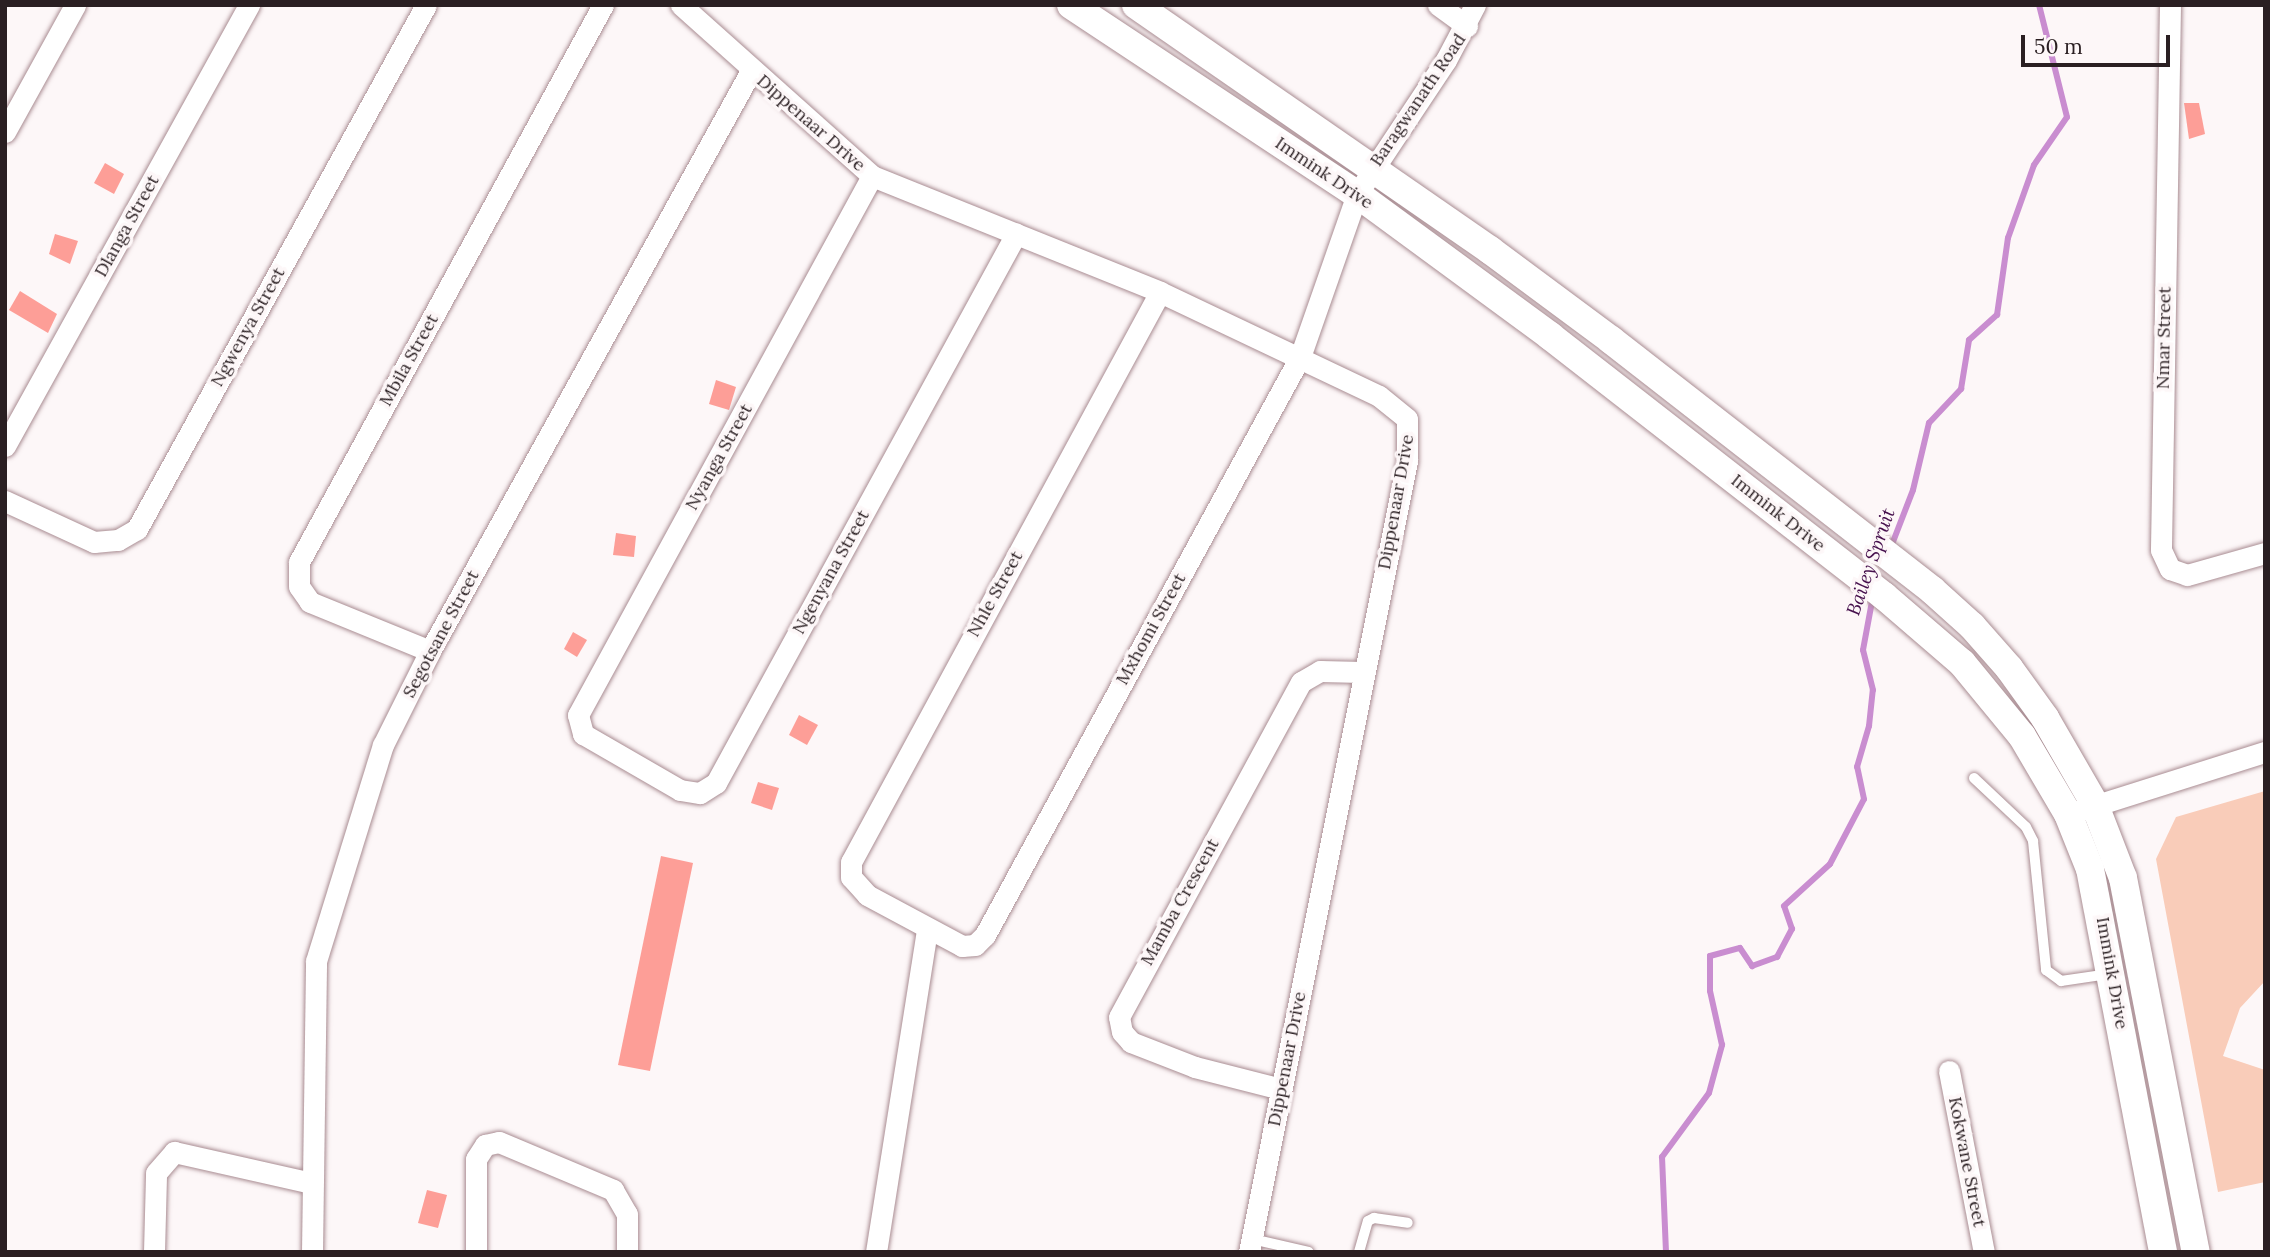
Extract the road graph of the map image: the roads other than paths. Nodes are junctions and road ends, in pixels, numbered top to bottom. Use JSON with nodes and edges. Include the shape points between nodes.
{"nodes":[{"id":1,"x":75,"y":5,"type":"edge"},
{"id":2,"x":249,"y":5,"type":"edge"},
{"id":3,"x":426,"y":5,"type":"edge"},
{"id":4,"x":603,"y":5,"type":"edge"},
{"id":5,"x":681,"y":5,"type":"edge"},
{"id":6,"x":1071,"y":5,"type":"edge"},
{"id":7,"x":1136,"y":5,"type":"edge"},
{"id":8,"x":1438,"y":5,"type":"edge"},
{"id":9,"x":1475,"y":5,"type":"edge"},
{"id":10,"x":2170,"y":5,"type":"edge"},
{"id":11,"x":1467,"y":26,"type":"junction"},
{"id":12,"x":751,"y":71,"type":"junction"},
{"id":13,"x":5,"y":132,"type":"edge"},
{"id":14,"x":1372,"y":168,"type":"junction"},
{"id":15,"x":872,"y":176,"type":"junction"},
{"id":16,"x":1357,"y":194,"type":"junction"},
{"id":17,"x":1016,"y":234,"type":"junction"},
{"id":18,"x":1160,"y":292,"type":"junction"},
{"id":19,"x":1300,"y":357,"type":"junction"},
{"id":20,"x":5,"y":446,"type":"edge"},
{"id":21,"x":8,"y":504,"type":"edge"},
{"id":22,"x":2265,"y":553,"type":"edge"},
{"id":23,"x":430,"y":651,"type":"junction"},
{"id":24,"x":1363,"y":672,"type":"junction"},
{"id":25,"x":587,"y":737,"type":"joint"},
{"id":26,"x":2265,"y":752,"type":"edge"},
{"id":27,"x":1974,"y":778,"type":"dead end"},
{"id":28,"x":2094,"y":803,"type":"junction"},
{"id":29,"x":2068,"y":814,"type":"junction"},
{"id":30,"x":867,"y":895,"type":"joint"},
{"id":31,"x":928,"y":930,"type":"junction"},
{"id":32,"x":2112,"y":973,"type":"junction"},
{"id":33,"x":1950,"y":1071,"type":"dead end"},
{"id":34,"x":1281,"y":1089,"type":"junction"},
{"id":35,"x":312,"y":1182,"type":"junction"},
{"id":36,"x":1408,"y":1223,"type":"dead end"},
{"id":37,"x":1251,"y":1246,"type":"edge"},
{"id":38,"x":154,"y":1252,"type":"edge"},
{"id":39,"x":312,"y":1252,"type":"edge"},
{"id":40,"x":476,"y":1252,"type":"edge"},
{"id":41,"x":627,"y":1252,"type":"edge"},
{"id":42,"x":876,"y":1252,"type":"edge"},
{"id":43,"x":1309,"y":1252,"type":"edge"},
{"id":44,"x":1359,"y":1252,"type":"edge"},
{"id":45,"x":1984,"y":1252,"type":"edge"},
{"id":46,"x":2163,"y":1252,"type":"edge"},
{"id":47,"x":2196,"y":1252,"type":"edge"}],
"edges":[{"from":1,"to":13,"type":"street"},
{"from":2,"to":20,"type":"street","name":"Dlanga Street"},
{"from":3,"to":21,"type":"street","name":"Ngwenya Street","via":[[137,529],[118,540],[94,542]]},
{"from":4,"to":23,"type":"street","name":"Mbila Street","via":[[299,562],[299,586],[310,602]]},
{"from":5,"to":12,"type":"street","name":"Dippenaar Drive"},
{"from":6,"to":16,"type":"main road","name":"Immink Drive"},
{"from":7,"to":14,"type":"main road","name":"Immink Drive"},
{"from":8,"to":11,"type":"street"},
{"from":9,"to":11,"type":"street","name":"Baragwanath Road"},
{"from":10,"to":22,"type":"street","name":"Nmar Street","via":[[2161,550],[2170,569],[2187,575]]},
{"from":11,"to":14,"type":"street","name":"Baragwanath Road"},
{"from":12,"to":15,"type":"street","name":"Dippenaar Drive"},
{"from":12,"to":23,"type":"street","name":"Segotsane Street"},
{"from":14,"to":16,"type":"street","name":"Baragwanath Road"},
{"from":14,"to":28,"type":"main road","name":"Immink Drive","via":[[1490,250],[1819,501],[1972,626],[2045,718]]},
{"from":15,"to":17,"type":"street","name":"Dippenaar Drive"},
{"from":15,"to":25,"type":"street","name":"Nyanga Street","via":[[578,715],[577,724]]},
{"from":16,"to":19,"type":"street","name":"Mxhomi Street"},
{"from":16,"to":29,"type":"main road","name":"Immink Drive","via":[[1550,336],[1884,596],[1962,663],[2022,736]]},
{"from":17,"to":18,"type":"street","name":"Dippenaar Drive"},
{"from":17,"to":25,"type":"street","name":"Ngenyana Street","via":[[716,783],[700,793],[680,790]]},
{"from":18,"to":19,"type":"street","name":"Dippenaar Drive"},
{"from":18,"to":30,"type":"street","name":"Nhle Street","via":[[854,854],[852,877]]},
{"from":19,"to":24,"type":"street","name":"Dippenaar Drive","via":[[1388,400],[1409,424],[1407,461]]},
{"from":19,"to":31,"type":"street","name":"Mxhomi Street","via":[[985,935],[975,945],[962,947]]},
{"from":23,"to":35,"type":"street","name":"Segotsane Street","via":[[383,745],[319,944]]},
{"from":24,"to":34,"type":"street","name":"Dippenaar Drive"},
{"from":24,"to":34,"type":"street","name":"Mamba Crescent","via":[[1320,670],[1301,682],[1119,1017],[1122,1032],[1131,1041],[1195,1067]]},
{"from":26,"to":28,"type":"street"},
{"from":27,"to":32,"type":"lane","via":[[2026,827],[2033,841],[2046,970],[2061,981]]},
{"from":28,"to":29,"type":"street"},
{"from":28,"to":47,"type":"main road","name":"Immink Drive","via":[[2135,922]]},
{"from":29,"to":32,"type":"main road","name":"Immink Drive","via":[[2090,869]]},
{"from":30,"to":31,"type":"street","name":"Mxhomi Street"},
{"from":31,"to":42,"type":"street"},
{"from":32,"to":46,"type":"main road","name":"Immink Drive"},
{"from":33,"to":45,"type":"street","name":"Kokwane Street"},
{"from":34,"to":37,"type":"street","name":"Dippenaar Drive"},
{"from":35,"to":38,"type":"street","via":[[174,1152],[156,1173]]},
{"from":35,"to":39,"type":"street","name":"Segotsane Street"},
{"from":36,"to":44,"type":"lane","via":[[1368,1221]]},
{"from":37,"to":43,"type":"lane"},
{"from":40,"to":41,"type":"street","via":[[476,1159],[485,1145],[499,1142],[614,1190],[627,1214]]}]}
